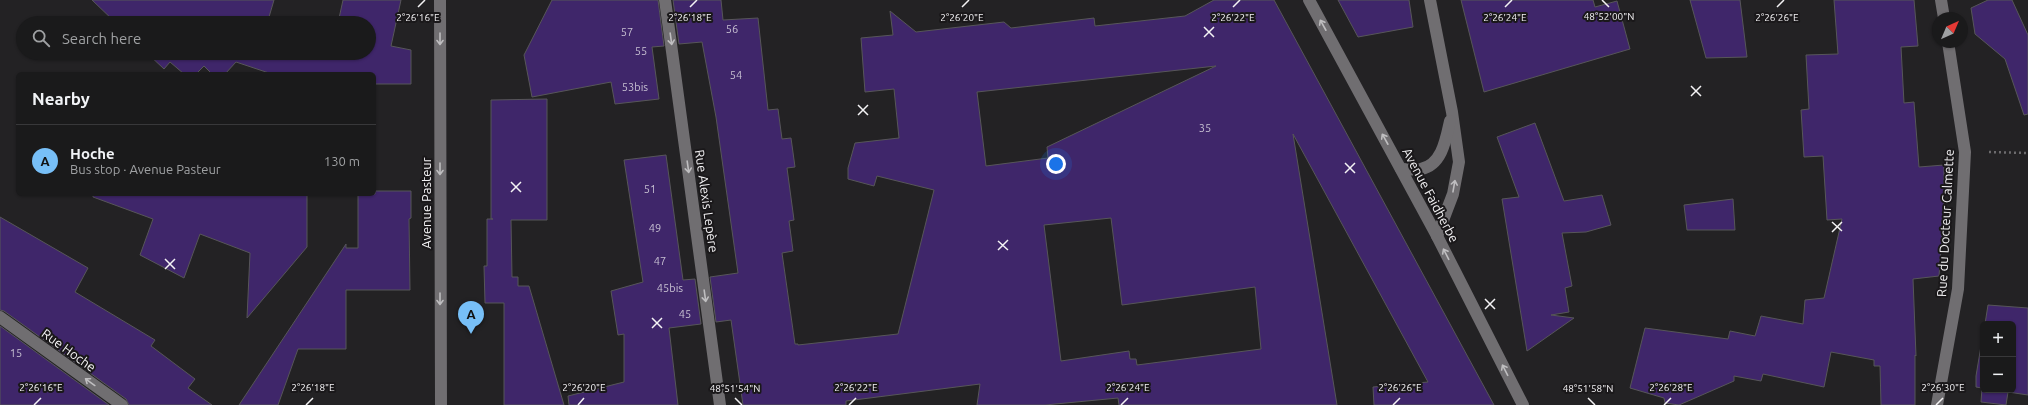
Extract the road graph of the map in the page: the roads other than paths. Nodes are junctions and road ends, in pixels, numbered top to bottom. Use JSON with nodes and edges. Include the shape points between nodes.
{"nodes":[{"id":1,"x":440,"y":0,"type":"edge"},
{"id":2,"x":665,"y":0,"type":"edge"},
{"id":3,"x":1309,"y":0,"type":"edge"},
{"id":4,"x":1430,"y":0,"type":"edge"},
{"id":5,"x":1941,"y":0,"type":"edge"},
{"id":6,"x":1943,"y":12,"type":"edge"},
{"id":7,"x":1949,"y":48,"type":"edge"},
{"id":8,"x":1452,"y":112,"type":"junction"},
{"id":9,"x":1402,"y":169,"type":"junction"},
{"id":10,"x":1437,"y":236,"type":"junction"},
{"id":11,"x":0,"y":317,"type":"edge"},
{"id":12,"x":122,"y":405,"type":"edge"},
{"id":13,"x":441,"y":405,"type":"edge"},
{"id":14,"x":720,"y":405,"type":"edge"},
{"id":15,"x":1523,"y":405,"type":"edge"},
{"id":16,"x":1937,"y":405,"type":"edge"}],
"edges":[{"from":1,"to":13,"type":"street","name":"Avenue Pasteur","one_way":true},
{"from":2,"to":14,"type":"street","name":"Rue Alexis Lepère","one_way":true},
{"from":9,"to":3,"type":"street","name":"Avenue Faidherbe","one_way":true},
{"from":4,"to":8,"type":"street"},
{"from":5,"to":6,"type":"street"},
{"from":7,"to":16,"type":"street","name":"Rue du Docteur Calmette","via":[[1965,152],[1958,289]]},
{"from":8,"to":9,"type":"street","via":[[1444,148],[1432,164],[1421,169]]},
{"from":10,"to":8,"type":"street","one_way":true,"via":[[1453,194],[1459,162]]},
{"from":9,"to":10,"type":"street","name":"Avenue Faidherbe"},
{"from":15,"to":10,"type":"street","name":"Avenue Faidherbe","one_way":true},
{"from":12,"to":11,"type":"street","name":"Rue Hoche","one_way":true}]}
